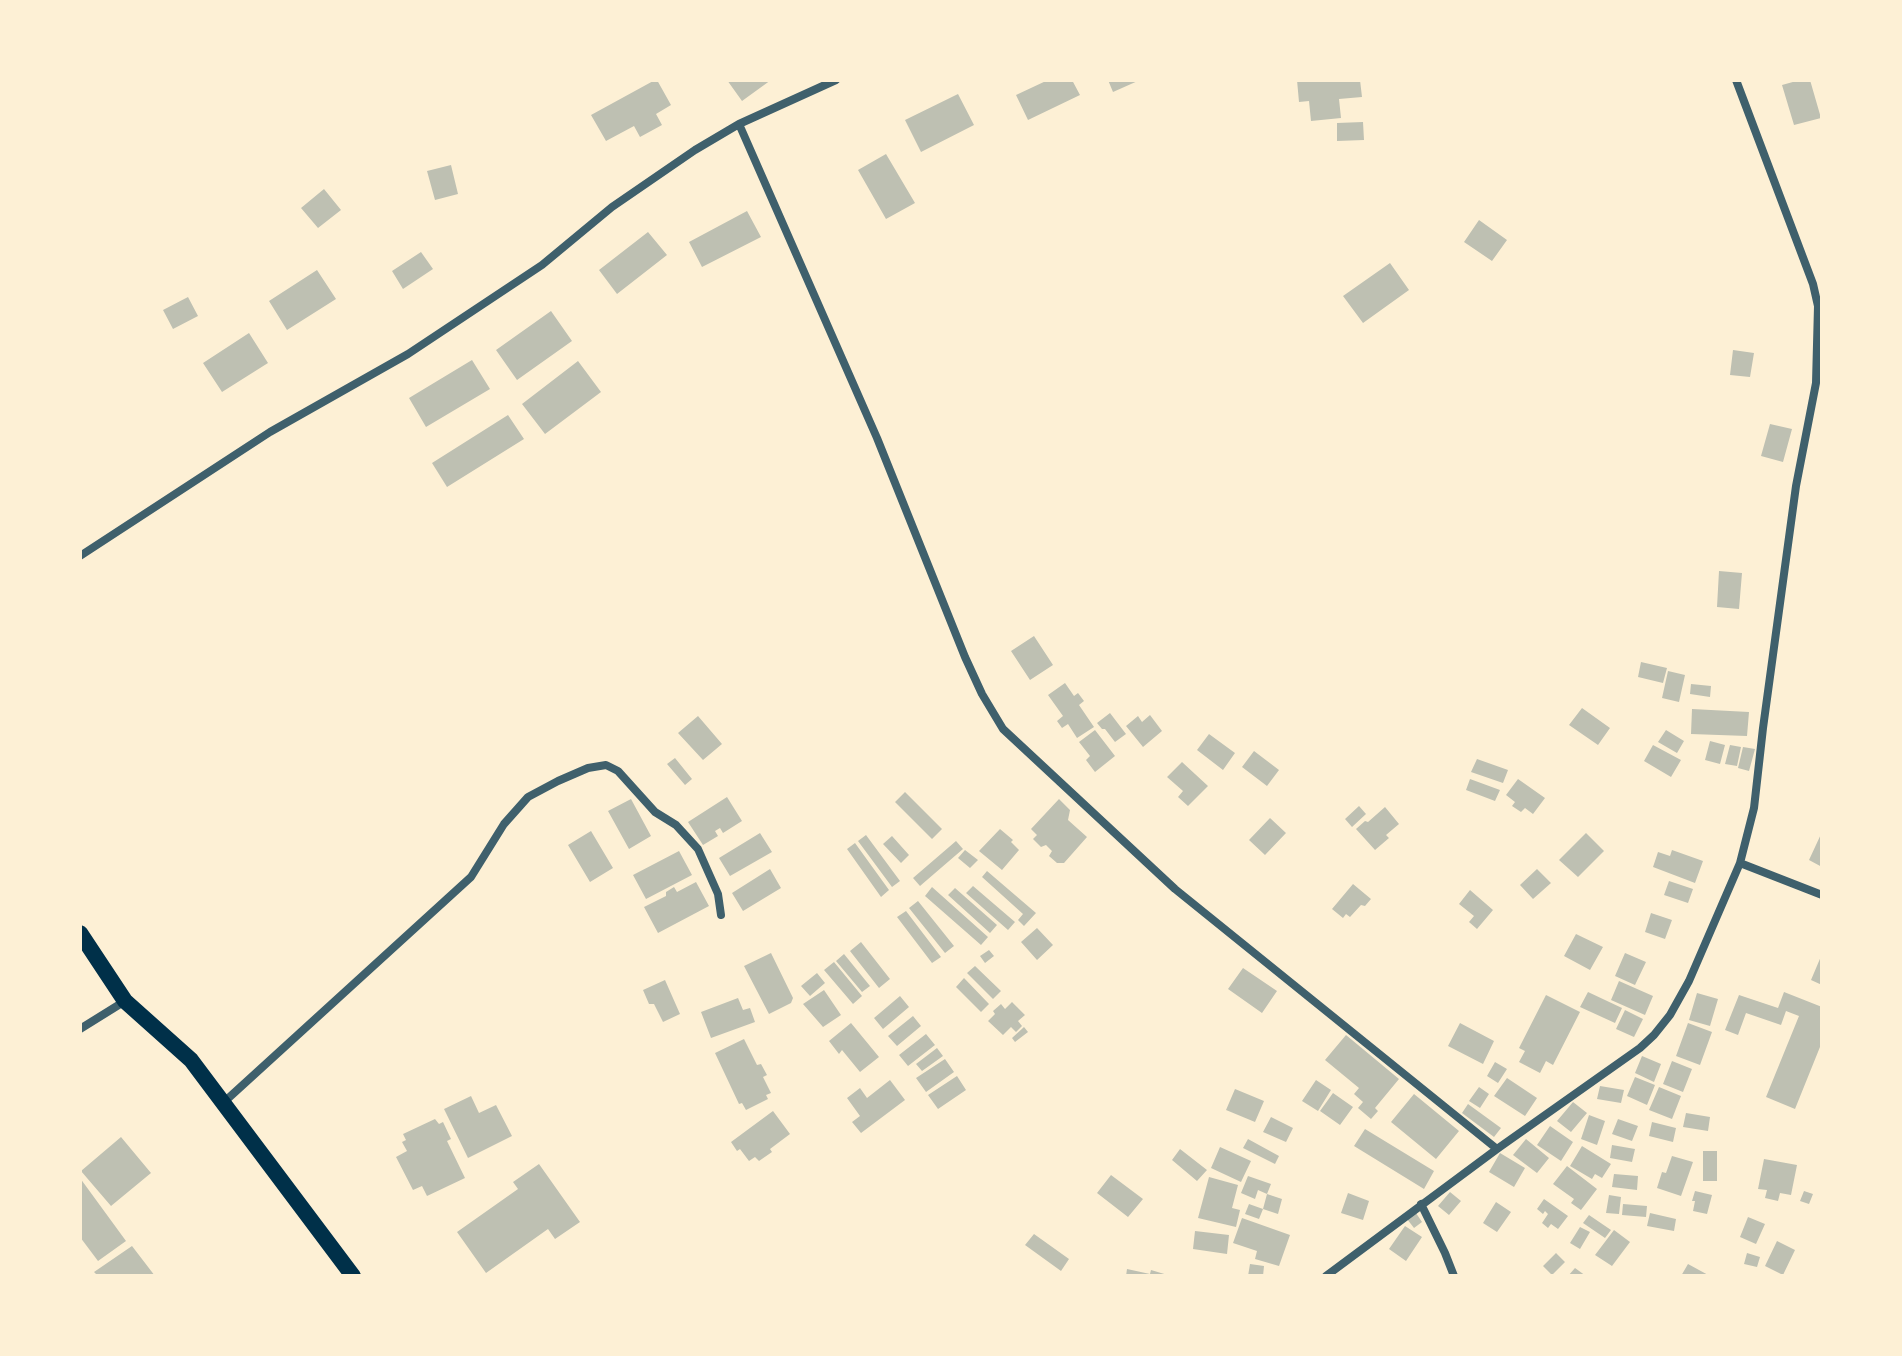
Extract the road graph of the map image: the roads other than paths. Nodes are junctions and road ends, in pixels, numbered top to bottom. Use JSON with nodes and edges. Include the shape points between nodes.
{"nodes":[{"id":1,"x":836,"y":80,"type":"edge"},
{"id":2,"x":1736,"y":80,"type":"edge"},
{"id":3,"x":739,"y":124,"type":"junction"},
{"id":4,"x":80,"y":556,"type":"edge"},
{"id":5,"x":1740,"y":863,"type":"junction"},
{"id":6,"x":1822,"y":895,"type":"edge"},
{"id":7,"x":721,"y":915,"type":"dead end"},
{"id":8,"x":80,"y":933,"type":"edge"},
{"id":9,"x":125,"y":1001,"type":"junction"},
{"id":10,"x":80,"y":1029,"type":"edge"},
{"id":11,"x":223,"y":1103,"type":"junction"},
{"id":12,"x":1497,"y":1149,"type":"junction"},
{"id":13,"x":1421,"y":1204,"type":"junction"},
{"id":14,"x":353,"y":1276,"type":"edge"},
{"id":15,"x":1326,"y":1276,"type":"edge"},
{"id":16,"x":1454,"y":1276,"type":"edge"}],
"edges":[{"from":1,"to":3,"type":"street"},
{"from":2,"to":5,"type":"street","via":[[1818,306],[1816,383],[1796,486],[1754,808]]},
{"from":3,"to":4,"type":"street","via":[[653,178],[542,265],[408,354],[270,432]]},
{"from":3,"to":12,"type":"street","via":[[877,438],[965,657],[1003,729],[1175,889]]},
{"from":5,"to":6,"type":"street"},
{"from":5,"to":12,"type":"street","via":[[1689,981],[1654,1035]]},
{"from":7,"to":11,"type":"street","via":[[718,894],[698,849],[618,771],[606,765],[588,768],[528,797],[471,877]]},
{"from":8,"to":9,"type":"highway"},
{"from":9,"to":10,"type":"street"},
{"from":9,"to":11,"type":"highway","via":[[191,1060]]},
{"from":11,"to":14,"type":"highway"},
{"from":12,"to":13,"type":"street"},
{"from":13,"to":15,"type":"street"},
{"from":13,"to":16,"type":"street"}]}
